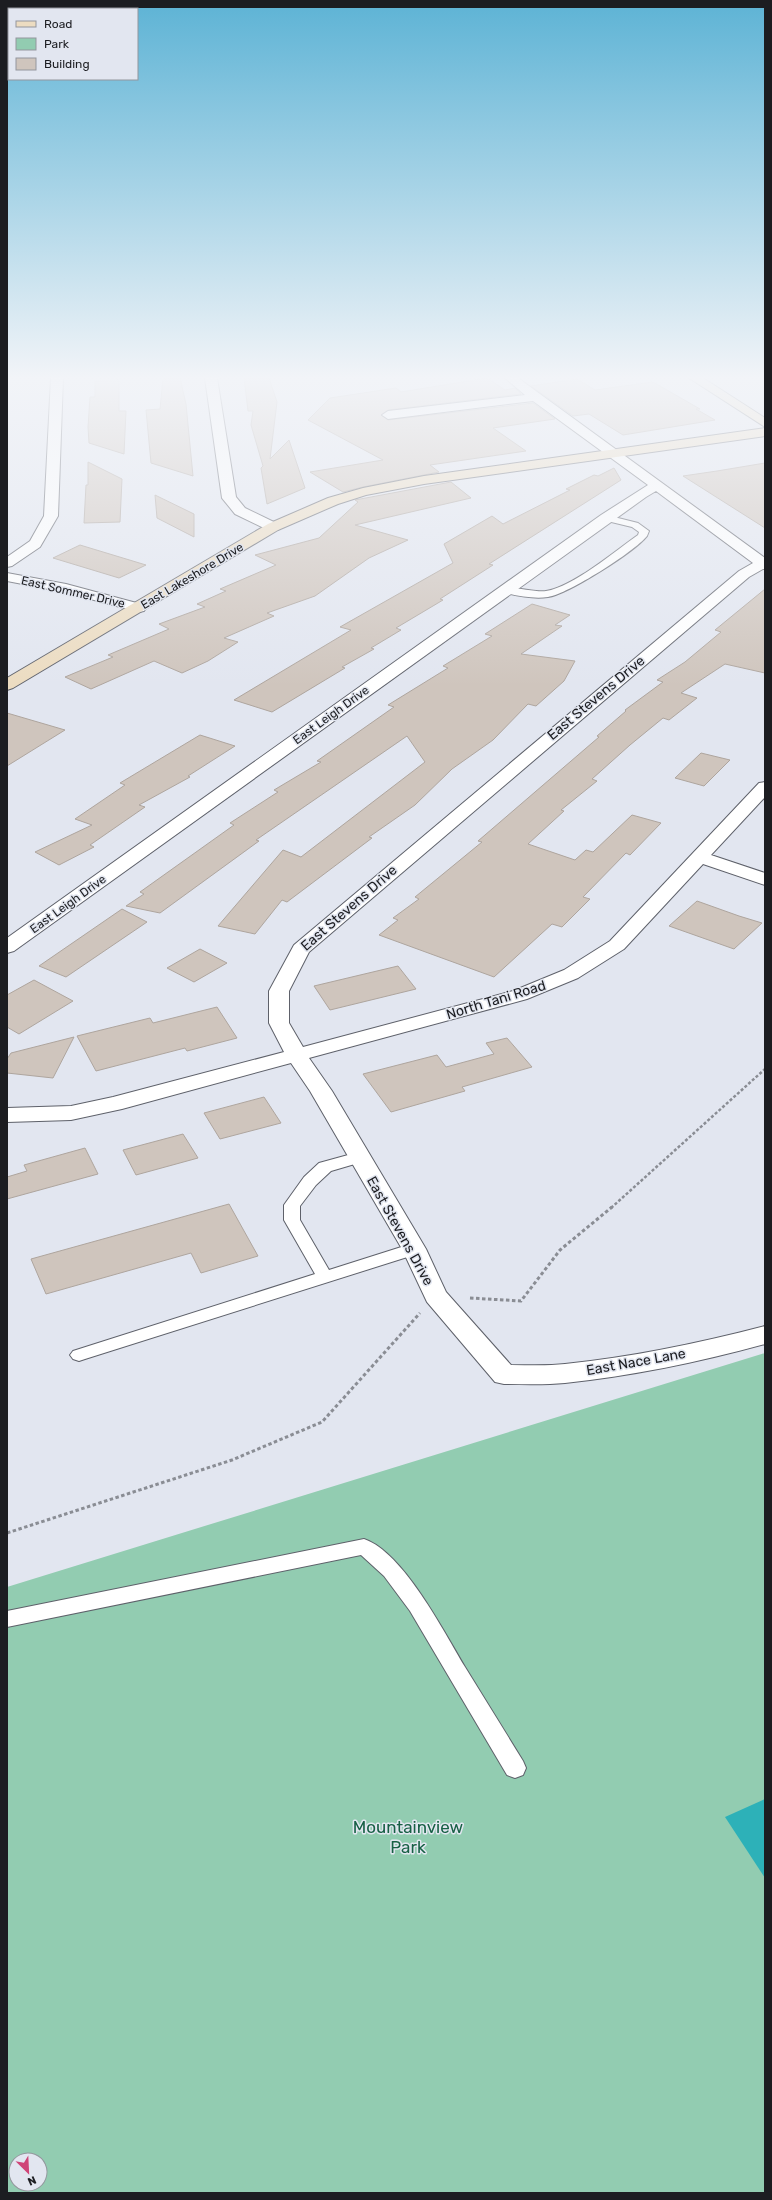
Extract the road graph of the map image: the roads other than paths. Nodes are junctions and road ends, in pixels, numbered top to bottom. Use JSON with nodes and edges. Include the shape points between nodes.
{"nodes":[{"id":1,"x":53,"y":481,"type":"edge"},
{"id":2,"x":226,"y":481,"type":"edge"},
{"id":3,"x":424,"y":481,"type":"edge"},
{"id":4,"x":650,"y":481,"type":"edge"},
{"id":5,"x":657,"y":486,"type":"junction"},
{"id":6,"x":606,"y":518,"type":"junction"},
{"id":7,"x":273,"y":528,"type":"junction"},
{"id":8,"x":7,"y":563,"type":"edge"},
{"id":9,"x":764,"y":564,"type":"edge"},
{"id":10,"x":7,"y":577,"type":"edge"},
{"id":11,"x":506,"y":590,"type":"junction"},
{"id":12,"x":139,"y":608,"type":"junction"},
{"id":13,"x":7,"y":685,"type":"edge"},
{"id":14,"x":765,"y":787,"type":"edge"},
{"id":15,"x":699,"y":857,"type":"junction"},
{"id":16,"x":765,"y":879,"type":"edge"},
{"id":17,"x":7,"y":947,"type":"edge"},
{"id":18,"x":297,"y":1056,"type":"junction"},
{"id":19,"x":7,"y":1115,"type":"edge"},
{"id":20,"x":359,"y":1157,"type":"junction"},
{"id":21,"x":414,"y":1249,"type":"junction"},
{"id":22,"x":325,"y":1277,"type":"junction"},
{"id":23,"x":765,"y":1335,"type":"edge"},
{"id":24,"x":79,"y":1355,"type":"dead end"},
{"id":25,"x":504,"y":1375,"type":"joint"},
{"id":26,"x":7,"y":1619,"type":"edge"},
{"id":27,"x":515,"y":1768,"type":"dead end"}],
"edges":[{"from":1,"to":8,"type":"street","name":"East Sommer Drive","via":[[52,516],[35,544]]},
{"from":2,"to":7,"type":"street","via":[[229,498],[240,511]]},
{"from":3,"to":7,"type":"main road","name":"East Lakeshore Drive","via":[[360,492],[298,514]]},
{"from":4,"to":5,"type":"street"},
{"from":5,"to":6,"type":"street","name":"East Leigh Drive"},
{"from":5,"to":9,"type":"street"},
{"from":6,"to":11,"type":"street","name":"East Leigh Drive"},
{"from":6,"to":11,"type":"lane","via":[[635,525],[644,530],[642,536],[564,590],[548,594]]},
{"from":7,"to":12,"type":"main road","name":"East Lakeshore Drive"},
{"from":9,"to":18,"type":"street","name":"East Stevens Drive","via":[[744,574],[301,949],[279,991],[279,1023]]},
{"from":10,"to":12,"type":"street","name":"East Sommer Drive","via":[[66,588]]},
{"from":11,"to":17,"type":"street","name":"East Leigh Drive"},
{"from":12,"to":13,"type":"main road","name":"East Lakeshore Drive"},
{"from":14,"to":15,"type":"street","name":"North Tani Road"},
{"from":15,"to":16,"type":"street"},
{"from":15,"to":18,"type":"street","name":"North Tani Road","via":[[617,945],[571,974],[520,995]]},
{"from":18,"to":19,"type":"street","via":[[71,1113]]},
{"from":18,"to":20,"type":"street","name":"East Stevens Drive","via":[[321,1091]]},
{"from":20,"to":21,"type":"street","name":"East Stevens Drive"},
{"from":20,"to":22,"type":"lane","via":[[325,1167],[310,1181],[292,1205],[292,1220]]},
{"from":21,"to":22,"type":"lane"},
{"from":21,"to":25,"type":"street","name":"East Stevens Drive","via":[[436,1296]]},
{"from":22,"to":24,"type":"lane"},
{"from":23,"to":25,"type":"street","name":"East Nace Lane","via":[[713,1349],[637,1363],[564,1374]]},
{"from":26,"to":27,"type":"lane","via":[[364,1547],[391,1570],[417,1605]]}]}
